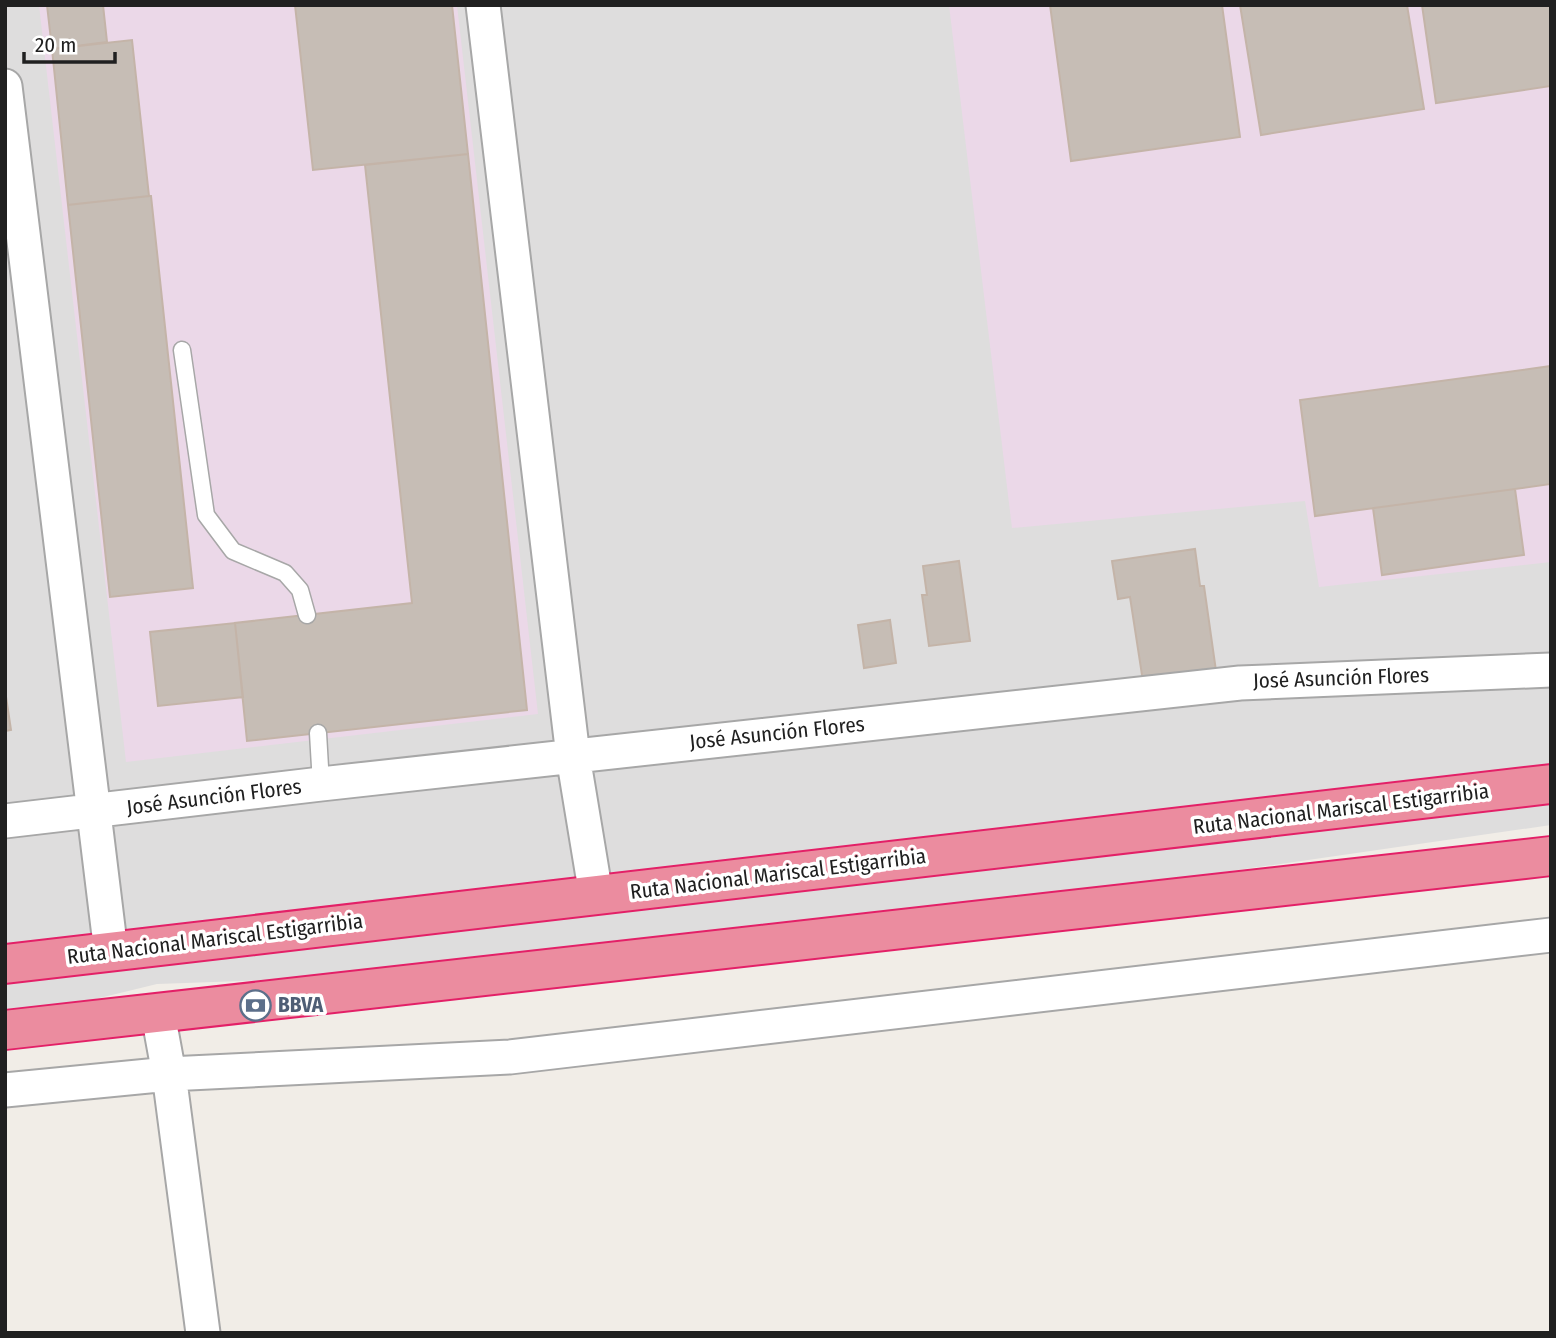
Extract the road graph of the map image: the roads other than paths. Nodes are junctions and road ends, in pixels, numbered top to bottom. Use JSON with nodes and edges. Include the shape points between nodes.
{"nodes":[{"id":1,"x":483,"y":5,"type":"edge"},
{"id":2,"x":5,"y":86,"type":"edge"},
{"id":3,"x":182,"y":350,"type":"dead end"},
{"id":4,"x":307,"y":615,"type":"dead end"},
{"id":5,"x":1551,"y":670,"type":"edge"},
{"id":6,"x":318,"y":733,"type":"dead end"},
{"id":7,"x":573,"y":756,"type":"junction"},
{"id":8,"x":321,"y":784,"type":"junction"},
{"id":9,"x":1551,"y":784,"type":"edge"},
{"id":10,"x":92,"y":812,"type":"junction"},
{"id":11,"x":5,"y":821,"type":"edge"},
{"id":12,"x":1551,"y":856,"type":"edge"},
{"id":13,"x":596,"y":895,"type":"junction"},
{"id":14,"x":1551,"y":935,"type":"edge"},
{"id":15,"x":111,"y":952,"type":"junction"},
{"id":16,"x":5,"y":964,"type":"edge"},
{"id":17,"x":158,"y":1014,"type":"junction"},
{"id":18,"x":5,"y":1030,"type":"edge"},
{"id":19,"x":169,"y":1074,"type":"junction"},
{"id":20,"x":5,"y":1090,"type":"edge"},
{"id":21,"x":203,"y":1333,"type":"edge"}],
"edges":[{"from":1,"to":7,"type":"street"},
{"from":2,"to":10,"type":"street"},
{"from":3,"to":4,"type":"lane","via":[[206,515],[233,551],[285,573],[300,590]]},
{"from":5,"to":7,"type":"street","name":"José Asunción Flores","via":[[1240,682]]},
{"from":6,"to":8,"type":"lane"},
{"from":7,"to":8,"type":"street","name":"José Asunción Flores"},
{"from":7,"to":13,"type":"street"},
{"from":8,"to":10,"type":"street","name":"José Asunción Flores"},
{"from":9,"to":13,"type":"highway","name":"Ruta Nacional Mariscal Estigarribia"},
{"from":10,"to":11,"type":"street","name":"José Asunción Flores"},
{"from":10,"to":15,"type":"street"},
{"from":12,"to":17,"type":"highway"},
{"from":13,"to":15,"type":"highway","name":"Ruta Nacional Mariscal Estigarribia"},
{"from":14,"to":19,"type":"street","via":[[510,1058]]},
{"from":15,"to":16,"type":"highway","name":"Ruta Nacional Mariscal Estigarribia"},
{"from":17,"to":18,"type":"highway"},
{"from":17,"to":19,"type":"street"},
{"from":19,"to":20,"type":"street"},
{"from":19,"to":21,"type":"street"}]}
